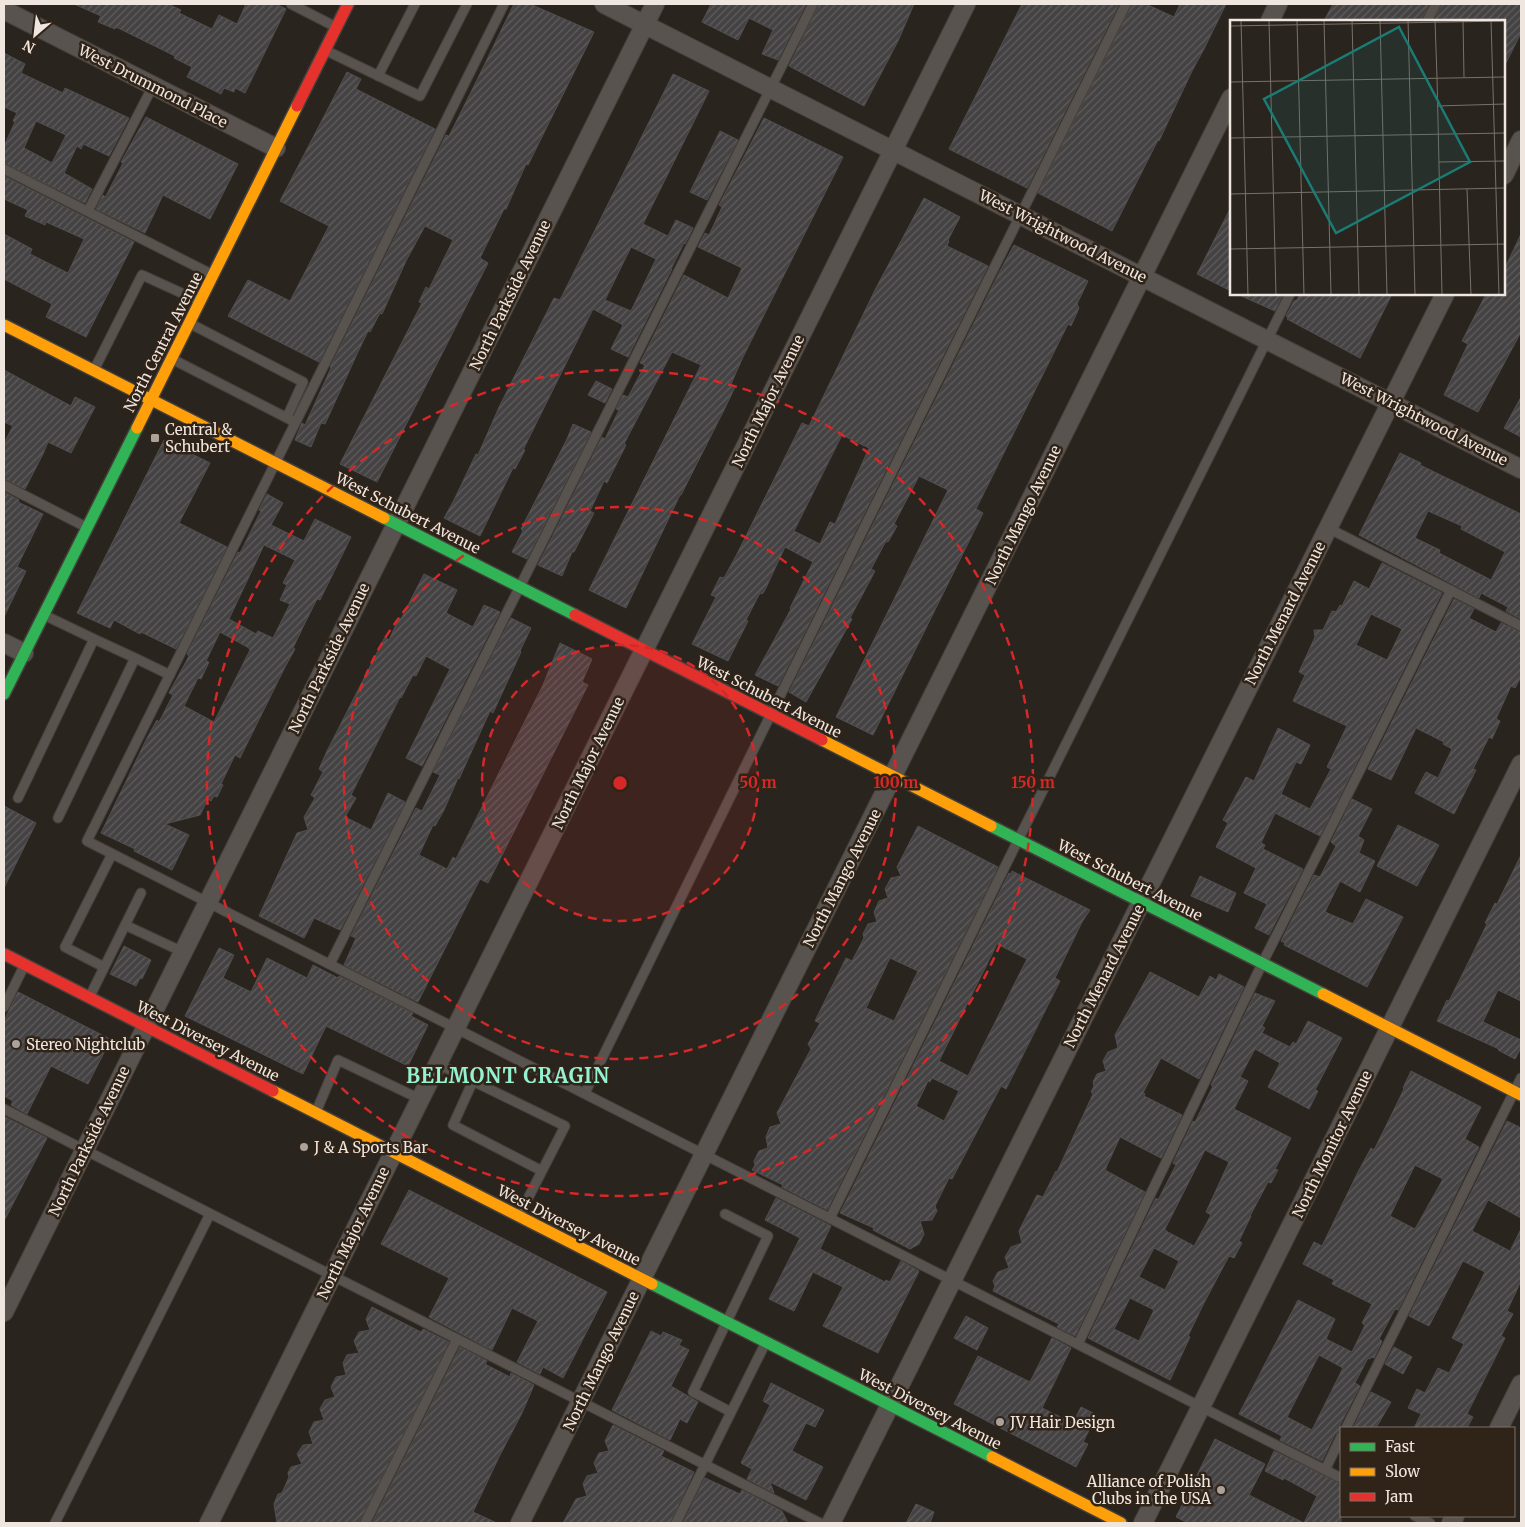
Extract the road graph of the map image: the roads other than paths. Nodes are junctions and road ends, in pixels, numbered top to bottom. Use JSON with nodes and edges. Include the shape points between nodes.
{"nodes":[{"id":1,"x":291,"y":4,"type":"edge"},
{"id":2,"x":348,"y":4,"type":"edge"},
{"id":3,"x":415,"y":4,"type":"edge"},
{"id":4,"x":467,"y":4,"type":"edge"},
{"id":5,"x":504,"y":4,"type":"edge"},
{"id":6,"x":604,"y":4,"type":"edge"},
{"id":7,"x":655,"y":4,"type":"edge"},
{"id":8,"x":813,"y":4,"type":"edge"},
{"id":9,"x":966,"y":4,"type":"edge"},
{"id":10,"x":1126,"y":4,"type":"edge"},
{"id":11,"x":1278,"y":4,"type":"edge"},
{"id":12,"x":1436,"y":4,"type":"edge"},
{"id":13,"x":4,"y":10,"type":"edge"},
{"id":14,"x":1270,"y":20,"type":"edge"},
{"id":15,"x":1428,"y":20,"type":"edge"},
{"id":16,"x":645,"y":25,"type":"junction"},
{"id":17,"x":337,"y":27,"type":"junction"},
{"id":18,"x":326,"y":50,"type":"junction"},
{"id":19,"x":378,"y":76,"type":"junction"},
{"id":20,"x":153,"y":86,"type":"junction"},
{"id":21,"x":770,"y":88,"type":"junction"},
{"id":22,"x":1230,"y":100,"type":"edge"},
{"id":23,"x":1521,"y":140,"type":"edge"},
{"id":24,"x":276,"y":148,"type":"junction"},
{"id":25,"x":893,"y":150,"type":"junction"},
{"id":26,"x":4,"y":169,"type":"edge"},
{"id":27,"x":1505,"y":173,"type":"edge"},
{"id":28,"x":88,"y":212,"type":"junction"},
{"id":29,"x":1021,"y":215,"type":"junction"},
{"id":30,"x":213,"y":275,"type":"junction"},
{"id":31,"x":1142,"y":276,"type":"junction"},
{"id":32,"x":1290,"y":295,"type":"edge"},
{"id":33,"x":1444,"y":295,"type":"edge"},
{"id":34,"x":200,"y":301,"type":"junction"},
{"id":35,"x":189,"y":323,"type":"junction"},
{"id":36,"x":4,"y":325,"type":"edge"},
{"id":37,"x":1267,"y":340,"type":"junction"},
{"id":38,"x":171,"y":359,"type":"junction"},
{"id":39,"x":93,"y":371,"type":"junction"},
{"id":40,"x":303,"y":382,"type":"junction"},
{"id":41,"x":313,"y":386,"type":"junction"},
{"id":42,"x":151,"y":400,"type":"junction"},
{"id":43,"x":1390,"y":402,"type":"junction"},
{"id":44,"x":287,"y":417,"type":"junction"},
{"id":45,"x":296,"y":422,"type":"junction"},
{"id":46,"x":275,"y":463,"type":"junction"},
{"id":47,"x":1520,"y":464,"type":"edge"},
{"id":48,"x":4,"y":485,"type":"edge"},
{"id":49,"x":396,"y":524,"type":"junction"},
{"id":50,"x":87,"y":527,"type":"junction"},
{"id":51,"x":1328,"y":528,"type":"junction"},
{"id":52,"x":519,"y":587,"type":"junction"},
{"id":53,"x":1451,"y":590,"type":"junction"},
{"id":54,"x":43,"y":615,"type":"junction"},
{"id":55,"x":1521,"y":626,"type":"edge"},
{"id":56,"x":94,"y":639,"type":"junction"},
{"id":57,"x":4,"y":643,"type":"edge"},
{"id":58,"x":644,"y":650,"type":"junction"},
{"id":59,"x":24,"y":653,"type":"junction"},
{"id":60,"x":135,"y":658,"type":"junction"},
{"id":61,"x":170,"y":674,"type":"junction"},
{"id":62,"x":4,"y":694,"type":"edge"},
{"id":63,"x":771,"y":714,"type":"junction"},
{"id":64,"x":1521,"y":764,"type":"edge"},
{"id":65,"x":893,"y":776,"type":"junction"},
{"id":66,"x":18,"y":798,"type":"dead end"},
{"id":67,"x":58,"y":818,"type":"dead end"},
{"id":68,"x":1018,"y":840,"type":"junction"},
{"id":69,"x":112,"y":854,"type":"junction"},
{"id":70,"x":141,"y":893,"type":"dead end"},
{"id":71,"x":208,"y":902,"type":"junction"},
{"id":72,"x":1141,"y":902,"type":"junction"},
{"id":73,"x":125,"y":925,"type":"junction"},
{"id":74,"x":183,"y":952,"type":"junction"},
{"id":75,"x":4,"y":955,"type":"edge"},
{"id":76,"x":330,"y":964,"type":"junction"},
{"id":77,"x":1262,"y":964,"type":"junction"},
{"id":78,"x":25,"y":965,"type":"junction"},
{"id":79,"x":104,"y":967,"type":"junction"},
{"id":80,"x":90,"y":998,"type":"junction"},
{"id":81,"x":4,"y":1006,"type":"edge"},
{"id":82,"x":146,"y":1027,"type":"junction"},
{"id":83,"x":456,"y":1028,"type":"junction"},
{"id":84,"x":1389,"y":1028,"type":"junction"},
{"id":85,"x":438,"y":1064,"type":"junction"},
{"id":86,"x":1521,"y":1078,"type":"edge"},
{"id":87,"x":473,"y":1081,"type":"junction"},
{"id":88,"x":585,"y":1093,"type":"junction"},
{"id":89,"x":1518,"y":1094,"type":"edge"},
{"id":90,"x":420,"y":1099,"type":"junction"},
{"id":91,"x":4,"y":1109,"type":"edge"},
{"id":92,"x":315,"y":1113,"type":"junction"},
{"id":93,"x":84,"y":1150,"type":"junction"},
{"id":94,"x":394,"y":1153,"type":"junction"},
{"id":95,"x":704,"y":1154,"type":"junction"},
{"id":96,"x":542,"y":1171,"type":"junction"},
{"id":97,"x":210,"y":1214,"type":"junction"},
{"id":98,"x":725,"y":1214,"type":"dead end"},
{"id":99,"x":518,"y":1216,"type":"junction"},
{"id":100,"x":830,"y":1218,"type":"junction"},
{"id":101,"x":332,"y":1276,"type":"junction"},
{"id":102,"x":642,"y":1279,"type":"junction"},
{"id":103,"x":952,"y":1280,"type":"junction"},
{"id":104,"x":4,"y":1312,"type":"edge"},
{"id":105,"x":728,"y":1323,"type":"junction"},
{"id":106,"x":457,"y":1339,"type":"junction"},
{"id":107,"x":766,"y":1342,"type":"junction"},
{"id":108,"x":1078,"y":1344,"type":"junction"},
{"id":109,"x":1521,"y":1384,"type":"edge"},
{"id":110,"x":581,"y":1402,"type":"junction"},
{"id":111,"x":890,"y":1405,"type":"junction"},
{"id":112,"x":1201,"y":1406,"type":"junction"},
{"id":113,"x":731,"y":1412,"type":"junction"},
{"id":114,"x":1347,"y":1427,"type":"edge"},
{"id":115,"x":1500,"y":1427,"type":"edge"},
{"id":116,"x":1340,"y":1439,"type":"edge"},
{"id":117,"x":705,"y":1465,"type":"junction"},
{"id":118,"x":1325,"y":1470,"type":"junction"},
{"id":119,"x":1340,"y":1478,"type":"edge"},
{"id":120,"x":1417,"y":1517,"type":"edge"},
{"id":121,"x":55,"y":1523,"type":"edge"},
{"id":122,"x":209,"y":1523,"type":"edge"},
{"id":123,"x":365,"y":1523,"type":"edge"},
{"id":124,"x":520,"y":1523,"type":"edge"},
{"id":125,"x":676,"y":1523,"type":"edge"},
{"id":126,"x":820,"y":1523,"type":"edge"},
{"id":127,"x":831,"y":1523,"type":"edge"},
{"id":128,"x":1121,"y":1523,"type":"edge"},
{"id":129,"x":1143,"y":1523,"type":"edge"},
{"id":130,"x":1430,"y":1523,"type":"edge"}],
"edges":[{"from":1,"to":17,"type":"lane"},
{"from":2,"to":17,"type":"street","name":"North Central Avenue"},
{"from":3,"to":19,"type":"lane"},
{"from":4,"to":19,"type":"lane","via":[[420,96]]},
{"from":5,"to":41,"type":"lane"},
{"from":6,"to":16,"type":"street","name":"West Wrightwood Avenue"},
{"from":7,"to":16,"type":"street","name":"North Parkside Avenue"},
{"from":8,"to":21,"type":"lane"},
{"from":9,"to":25,"type":"street","name":"North Major Avenue"},
{"from":10,"to":29,"type":"lane"},
{"from":11,"to":14,"type":"street"},
{"from":12,"to":15,"type":"lane"},
{"from":13,"to":20,"type":"street","name":"West Drummond Place"},
{"from":16,"to":21,"type":"street","name":"West Wrightwood Avenue"},
{"from":16,"to":49,"type":"street","name":"North Parkside Avenue"},
{"from":17,"to":18,"type":"street","name":"North Central Avenue"},
{"from":18,"to":19,"type":"lane"},
{"from":18,"to":24,"type":"street","name":"North Central Avenue"},
{"from":20,"to":24,"type":"street","name":"West Drummond Place"},
{"from":20,"to":28,"type":"lane"},
{"from":21,"to":25,"type":"street","name":"West Wrightwood Avenue"},
{"from":21,"to":52,"type":"lane"},
{"from":22,"to":31,"type":"street","name":"North Mango Avenue"},
{"from":23,"to":27,"type":"street"},
{"from":24,"to":30,"type":"street","name":"North Central Avenue"},
{"from":25,"to":29,"type":"street","name":"West Wrightwood Avenue"},
{"from":25,"to":58,"type":"street","name":"North Major Avenue"},
{"from":26,"to":28,"type":"lane"},
{"from":28,"to":30,"type":"lane"},
{"from":29,"to":31,"type":"street","name":"West Wrightwood Avenue"},
{"from":29,"to":63,"type":"lane"},
{"from":30,"to":34,"type":"street","name":"North Central Avenue"},
{"from":31,"to":37,"type":"street","name":"West Wrightwood Avenue"},
{"from":31,"to":65,"type":"street","name":"North Mango Avenue"},
{"from":32,"to":37,"type":"lane"},
{"from":33,"to":43,"type":"street","name":"North Menard Avenue"},
{"from":34,"to":35,"type":"street","name":"North Central Avenue"},
{"from":34,"to":39,"type":"lane","via":[[142,275]]},
{"from":35,"to":38,"type":"street","name":"North Central Avenue"},
{"from":35,"to":40,"type":"lane"},
{"from":36,"to":39,"type":"street","name":"West Schubert Avenue"},
{"from":37,"to":43,"type":"street","name":"West Wrightwood Avenue"},
{"from":37,"to":68,"type":"lane"},
{"from":38,"to":42,"type":"street","name":"North Central Avenue"},
{"from":38,"to":44,"type":"lane"},
{"from":39,"to":42,"type":"street","name":"West Schubert Avenue"},
{"from":40,"to":41,"type":"lane"},
{"from":40,"to":44,"type":"lane"},
{"from":41,"to":45,"type":"lane"},
{"from":42,"to":46,"type":"street","name":"West Schubert Avenue"},
{"from":42,"to":50,"type":"street","name":"North Central Avenue"},
{"from":43,"to":47,"type":"street","name":"West Wrightwood Avenue"},
{"from":43,"to":51,"type":"street","name":"North Menard Avenue"},
{"from":44,"to":45,"type":"lane"},
{"from":45,"to":46,"type":"lane"},
{"from":46,"to":49,"type":"street","name":"West Schubert Avenue"},
{"from":46,"to":61,"type":"lane"},
{"from":48,"to":50,"type":"lane"},
{"from":49,"to":52,"type":"street","name":"West Schubert Avenue"},
{"from":49,"to":71,"type":"street","name":"North Parkside Avenue"},
{"from":50,"to":54,"type":"street","name":"North Central Avenue"},
{"from":51,"to":53,"type":"lane"},
{"from":51,"to":72,"type":"street","name":"North Menard Avenue"},
{"from":52,"to":58,"type":"street","name":"West Schubert Avenue"},
{"from":52,"to":76,"type":"lane"},
{"from":53,"to":55,"type":"lane"},
{"from":53,"to":77,"type":"lane"},
{"from":54,"to":56,"type":"lane"},
{"from":54,"to":59,"type":"street","name":"North Central Avenue"},
{"from":56,"to":60,"type":"lane"},
{"from":56,"to":66,"type":"lane"},
{"from":57,"to":59,"type":"street"},
{"from":58,"to":63,"type":"street","name":"West Schubert Avenue"},
{"from":58,"to":83,"type":"street","name":"North Major Avenue"},
{"from":59,"to":62,"type":"street","name":"North Central Avenue"},
{"from":60,"to":61,"type":"lane"},
{"from":60,"to":67,"type":"lane"},
{"from":61,"to":69,"type":"lane","via":[[87,841]]},
{"from":63,"to":65,"type":"street","name":"West Schubert Avenue"},
{"from":63,"to":88,"type":"lane"},
{"from":64,"to":84,"type":"street","name":"North Monitor Avenue"},
{"from":65,"to":68,"type":"street","name":"West Schubert Avenue"},
{"from":65,"to":95,"type":"street","name":"North Mango Avenue"},
{"from":68,"to":72,"type":"street","name":"West Schubert Avenue"},
{"from":68,"to":100,"type":"lane"},
{"from":69,"to":71,"type":"lane"},
{"from":69,"to":79,"type":"lane","via":[[64,947]]},
{"from":70,"to":73,"type":"lane"},
{"from":71,"to":74,"type":"street","name":"North Parkside Avenue"},
{"from":71,"to":76,"type":"lane"},
{"from":72,"to":77,"type":"street","name":"West Schubert Avenue"},
{"from":72,"to":103,"type":"street","name":"North Menard Avenue"},
{"from":73,"to":74,"type":"lane"},
{"from":73,"to":79,"type":"lane"},
{"from":74,"to":82,"type":"street","name":"North Parkside Avenue"},
{"from":75,"to":78,"type":"street","name":"West Diversey Avenue"},
{"from":76,"to":83,"type":"lane"},
{"from":77,"to":84,"type":"street","name":"West Schubert Avenue"},
{"from":77,"to":108,"type":"lane"},
{"from":78,"to":80,"type":"street","name":"West Diversey Avenue"},
{"from":78,"to":81,"type":"lane"},
{"from":79,"to":80,"type":"lane"},
{"from":80,"to":82,"type":"street","name":"West Diversey Avenue"},
{"from":82,"to":92,"type":"street","name":"West Diversey Avenue"},
{"from":82,"to":93,"type":"street","name":"North Parkside Avenue"},
{"from":83,"to":85,"type":"street","name":"North Major Avenue"},
{"from":83,"to":88,"type":"lane"},
{"from":84,"to":89,"type":"street","name":"West Schubert Avenue"},
{"from":84,"to":112,"type":"street","name":"North Monitor Avenue"},
{"from":85,"to":87,"type":"lane"},
{"from":85,"to":90,"type":"street","name":"North Major Avenue"},
{"from":86,"to":89,"type":"lane"},
{"from":87,"to":96,"type":"lane","via":[[453,1126]]},
{"from":87,"to":96,"type":"lane","via":[[565,1126]]},
{"from":88,"to":95,"type":"lane"},
{"from":89,"to":114,"type":"lane"},
{"from":90,"to":92,"type":"lane","via":[[338,1060]]},
{"from":90,"to":94,"type":"street","name":"North Major Avenue"},
{"from":91,"to":93,"type":"lane"},
{"from":92,"to":94,"type":"street","name":"West Diversey Avenue"},
{"from":93,"to":97,"type":"lane"},
{"from":93,"to":104,"type":"street","name":"North Parkside Avenue"},
{"from":94,"to":99,"type":"street","name":"West Diversey Avenue"},
{"from":94,"to":101,"type":"street","name":"North Major Avenue"},
{"from":95,"to":100,"type":"lane"},
{"from":95,"to":102,"type":"street","name":"North Mango Avenue"},
{"from":96,"to":99,"type":"lane"},
{"from":97,"to":101,"type":"lane"},
{"from":97,"to":121,"type":"lane"},
{"from":98,"to":105,"type":"lane","via":[[768,1236]]},
{"from":99,"to":102,"type":"street","name":"West Diversey Avenue"},
{"from":100,"to":103,"type":"lane"},
{"from":101,"to":106,"type":"lane"},
{"from":101,"to":122,"type":"street","name":"North Major Avenue"},
{"from":102,"to":105,"type":"street","name":"West Diversey Avenue"},
{"from":102,"to":110,"type":"street","name":"North Mango Avenue"},
{"from":103,"to":108,"type":"lane"},
{"from":103,"to":111,"type":"street","name":"North Menard Avenue"},
{"from":105,"to":107,"type":"street","name":"West Diversey Avenue"},
{"from":105,"to":113,"type":"lane","via":[[693,1392]]},
{"from":106,"to":110,"type":"lane"},
{"from":106,"to":123,"type":"lane"},
{"from":107,"to":111,"type":"street","name":"West Diversey Avenue"},
{"from":107,"to":113,"type":"lane"},
{"from":108,"to":112,"type":"lane"},
{"from":109,"to":115,"type":"street"},
{"from":110,"to":117,"type":"lane"},
{"from":110,"to":124,"type":"street","name":"North Mango Avenue"},
{"from":111,"to":127,"type":"street","name":"North Menard Avenue"},
{"from":111,"to":128,"type":"street","name":"West Diversey Avenue"},
{"from":112,"to":118,"type":"lane"},
{"from":112,"to":129,"type":"street","name":"North Monitor Avenue"},
{"from":113,"to":117,"type":"lane"},
{"from":116,"to":118,"type":"lane"},
{"from":117,"to":125,"type":"lane"},
{"from":117,"to":126,"type":"lane"},
{"from":118,"to":119,"type":"lane"},
{"from":120,"to":130,"type":"lane"}]}
